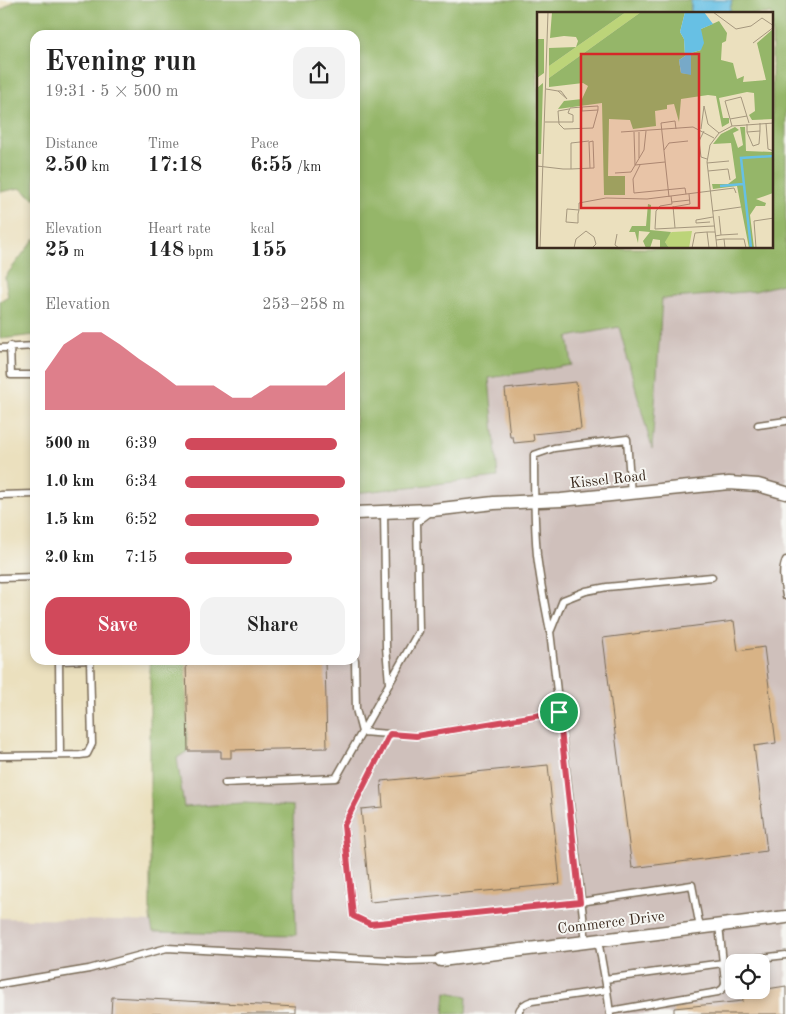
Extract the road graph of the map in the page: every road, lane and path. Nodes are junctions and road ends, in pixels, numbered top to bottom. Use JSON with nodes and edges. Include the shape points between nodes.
{"nodes":[{"id":1,"x":10,"y":346,"type":"junction"},
{"id":2,"x":30,"y":346,"type":"edge"},
{"id":3,"x":0,"y":348,"type":"edge"},
{"id":4,"x":30,"y":375,"type":"edge"},
{"id":5,"x":786,"y":421,"type":"edge"},
{"id":6,"x":758,"y":425,"type":"dead end"},
{"id":7,"x":786,"y":493,"type":"edge"},
{"id":8,"x":30,"y":494,"type":"edge"},
{"id":9,"x":631,"y":494,"type":"junction"},
{"id":10,"x":0,"y":495,"type":"edge"},
{"id":11,"x":534,"y":502,"type":"junction"},
{"id":12,"x":432,"y":510,"type":"junction"},
{"id":13,"x":384,"y":512,"type":"junction"},
{"id":14,"x":360,"y":513,"type":"edge"},
{"id":15,"x":786,"y":560,"type":"edge"},
{"id":16,"x":712,"y":577,"type":"dead end"},
{"id":17,"x":0,"y":578,"type":"edge"},
{"id":18,"x":30,"y":578,"type":"edge"},
{"id":19,"x":786,"y":596,"type":"edge"},
{"id":20,"x":550,"y":631,"type":"junction"},
{"id":21,"x":59,"y":665,"type":"edge"},
{"id":22,"x":90,"y":665,"type":"edge"},
{"id":23,"x":355,"y":665,"type":"edge"},
{"id":24,"x":390,"y":684,"type":"junction"},
{"id":25,"x":559,"y":712,"type":"junction"},
{"id":26,"x":362,"y":732,"type":"junction"},
{"id":27,"x":390,"y":734,"type":"junction"},
{"id":28,"x":60,"y":755,"type":"junction"},
{"id":29,"x":0,"y":756,"type":"edge"},
{"id":30,"x":225,"y":783,"type":"dead end"},
{"id":31,"x":580,"y":902,"type":"junction"},
{"id":32,"x":786,"y":917,"type":"edge"},
{"id":33,"x":718,"y":925,"type":"junction"},
{"id":34,"x":700,"y":928,"type":"junction"},
{"id":35,"x":592,"y":941,"type":"junction"},
{"id":36,"x":786,"y":955,"type":"edge"},
{"id":37,"x":770,"y":957,"type":"edge"},
{"id":38,"x":441,"y":960,"type":"joint"},
{"id":39,"x":723,"y":963,"type":"junction"},
{"id":40,"x":605,"y":979,"type":"junction"},
{"id":41,"x":0,"y":984,"type":"edge"},
{"id":42,"x":606,"y":990,"type":"junction"},
{"id":43,"x":610,"y":1012,"type":"edge"},
{"id":44,"x":518,"y":1014,"type":"edge"}],
"edges":[{"from":1,"to":2,"type":"lane"},
{"from":1,"to":3,"type":"lane"},
{"from":1,"to":4,"type":"lane","via":[[11,375]]},
{"from":5,"to":6,"type":"lane"},
{"from":7,"to":9,"type":"street","name":"Kissel Road","via":[[758,485],[730,483]]},
{"from":8,"to":10,"type":"lane"},
{"from":9,"to":11,"type":"street","name":"Kissel Road"},
{"from":9,"to":11,"type":"lane","via":[[627,439],[554,448],[534,455]]},
{"from":11,"to":12,"type":"street","name":"Kissel Road"},
{"from":11,"to":20,"type":"lane","via":[[539,572]]},
{"from":12,"to":13,"type":"street","name":"Kissel Road"},
{"from":12,"to":24,"type":"lane","via":[[417,522],[419,632]]},
{"from":13,"to":14,"type":"street","name":"Kissel Road"},
{"from":13,"to":24,"type":"lane","via":[[386,647]]},
{"from":15,"to":19,"type":"lane","via":[[783,576]]},
{"from":16,"to":20,"type":"lane","via":[[586,590],[563,600]]},
{"from":17,"to":18,"type":"lane"},
{"from":20,"to":25,"type":"lane"},
{"from":21,"to":28,"type":"lane"},
{"from":22,"to":28,"type":"lane","via":[[92,744],[87,754]]},
{"from":23,"to":26,"type":"lane","via":[[356,709]]},
{"from":24,"to":26,"type":"lane"},
{"from":25,"to":27,"type":"lane","via":[[416,736]]},
{"from":25,"to":31,"type":"lane"},
{"from":26,"to":27,"type":"lane"},
{"from":26,"to":30,"type":"lane","via":[[336,778]]},
{"from":27,"to":31,"type":"lane","via":[[344,825],[353,916],[370,924]]},
{"from":28,"to":29,"type":"lane"},
{"from":31,"to":34,"type":"lane","via":[[692,885]]},
{"from":31,"to":35,"type":"lane"},
{"from":32,"to":33,"type":"street","name":"Commerce Drive"},
{"from":33,"to":34,"type":"street","name":"Commerce Drive"},
{"from":33,"to":39,"type":"lane"},
{"from":34,"to":35,"type":"street","name":"Commerce Drive"},
{"from":35,"to":38,"type":"street","name":"Commerce Drive"},
{"from":35,"to":40,"type":"lane"},
{"from":36,"to":37,"type":"lane"},
{"from":38,"to":41,"type":"lane","via":[[167,948],[89,969]]},
{"from":39,"to":40,"type":"lane"},
{"from":39,"to":43,"type":"lane","via":[[725,986],[718,992]]},
{"from":40,"to":42,"type":"lane"},
{"from":42,"to":43,"type":"lane"},
{"from":42,"to":44,"type":"lane","via":[[525,1003]]}]}
